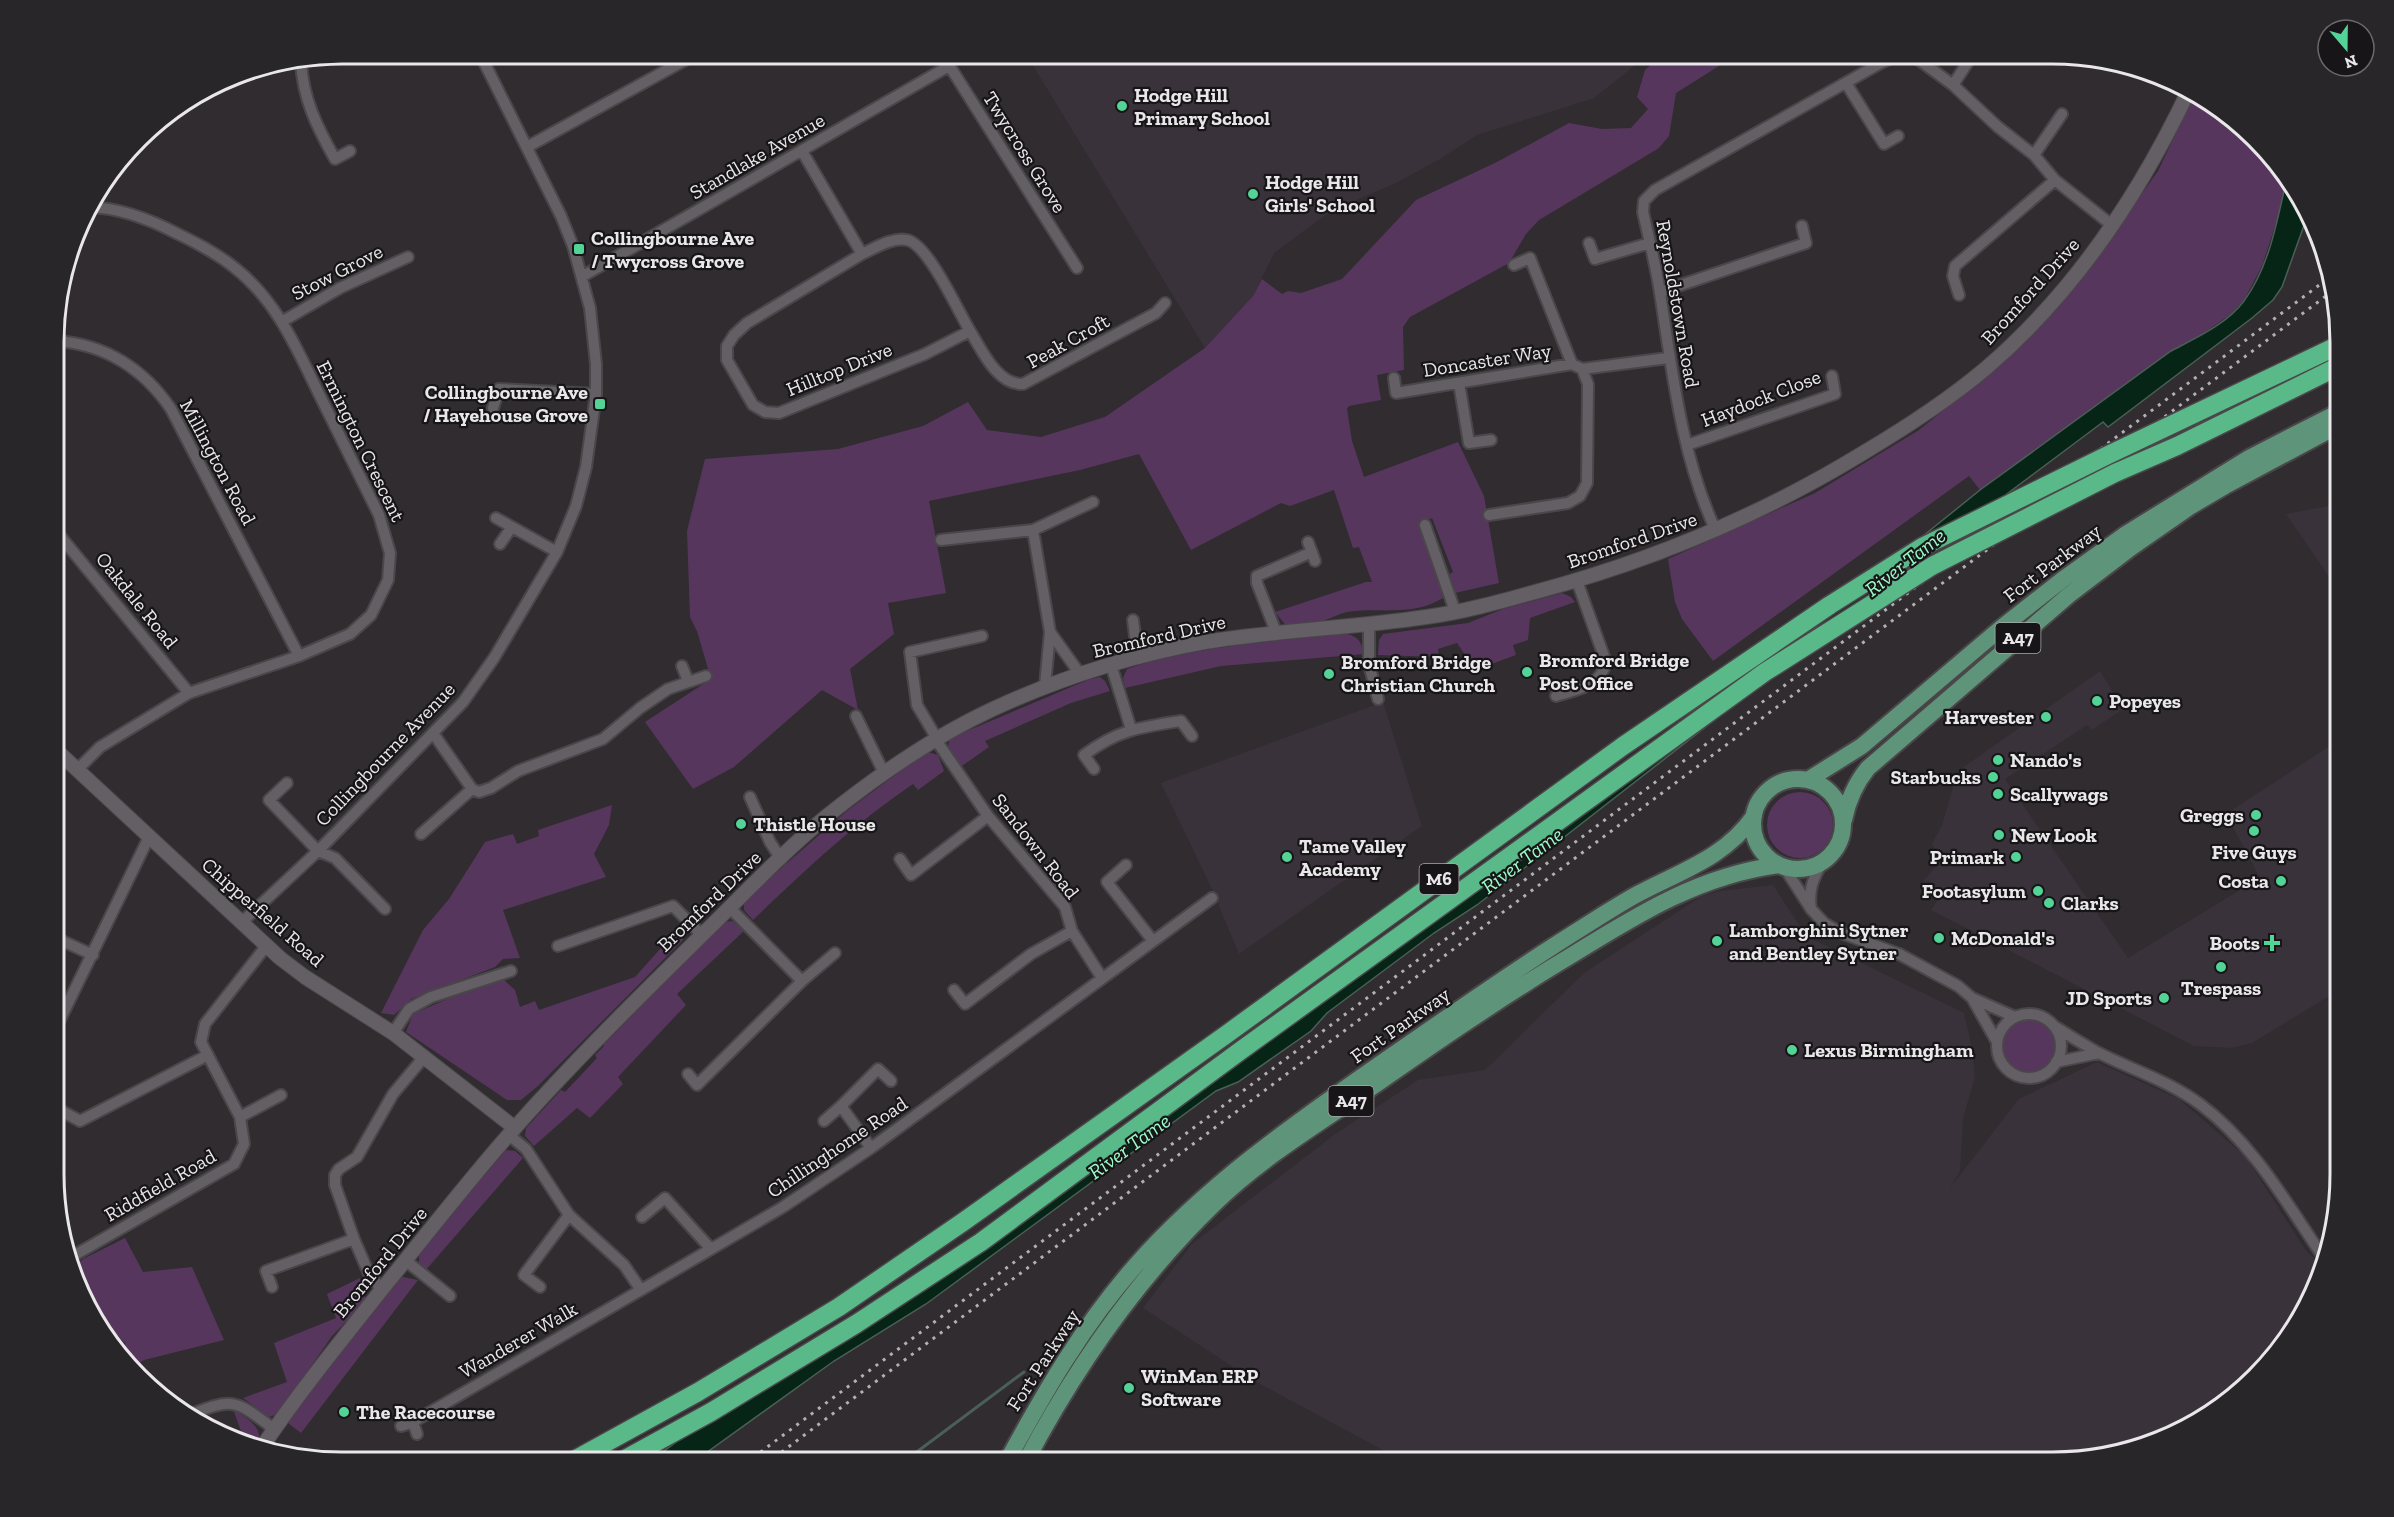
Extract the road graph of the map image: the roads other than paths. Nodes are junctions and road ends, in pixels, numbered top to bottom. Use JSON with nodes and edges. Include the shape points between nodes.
{"nodes":[{"id":1,"x":485,"y":64,"type":"edge"},
{"id":2,"x":678,"y":64,"type":"edge"},
{"id":3,"x":1881,"y":64,"type":"edge"},
{"id":4,"x":1923,"y":64,"type":"edge"},
{"id":5,"x":1967,"y":64,"type":"edge"},
{"id":6,"x":949,"y":66,"type":"joint"},
{"id":7,"x":302,"y":68,"type":"edge"},
{"id":8,"x":1846,"y":83,"type":"junction"},
{"id":9,"x":1953,"y":85,"type":"junction"},
{"id":10,"x":2185,"y":99,"type":"edge"},
{"id":11,"x":2062,"y":114,"type":"dead end"},
{"id":12,"x":1898,"y":136,"type":"dead end"},
{"id":13,"x":527,"y":147,"type":"junction"},
{"id":14,"x":350,"y":151,"type":"dead end"},
{"id":15,"x":802,"y":151,"type":"junction"},
{"id":16,"x":2034,"y":155,"type":"junction"},
{"id":17,"x":2055,"y":180,"type":"junction"},
{"id":18,"x":100,"y":207,"type":"edge"},
{"id":19,"x":1802,"y":226,"type":"dead end"},
{"id":20,"x":2113,"y":226,"type":"junction"},
{"id":21,"x":1589,"y":243,"type":"dead end"},
{"id":22,"x":1650,"y":243,"type":"junction"},
{"id":23,"x":862,"y":254,"type":"junction"},
{"id":24,"x":408,"y":257,"type":"dead end"},
{"id":25,"x":1514,"y":265,"type":"dead end"},
{"id":26,"x":1077,"y":268,"type":"dead end"},
{"id":27,"x":583,"y":276,"type":"junction"},
{"id":28,"x":1660,"y":292,"type":"junction"},
{"id":29,"x":1959,"y":295,"type":"dead end"},
{"id":30,"x":1165,"y":303,"type":"dead end"},
{"id":31,"x":283,"y":321,"type":"junction"},
{"id":32,"x":970,"y":331,"type":"junction"},
{"id":33,"x":64,"y":341,"type":"edge"},
{"id":34,"x":2330,"y":349,"type":"edge"},
{"id":35,"x":1668,"y":358,"type":"junction"},
{"id":36,"x":1577,"y":366,"type":"junction"},
{"id":37,"x":2330,"y":370,"type":"edge"},
{"id":38,"x":1832,"y":376,"type":"dead end"},
{"id":39,"x":1394,"y":378,"type":"dead end"},
{"id":40,"x":1459,"y":383,"type":"junction"},
{"id":41,"x":596,"y":394,"type":"junction"},
{"id":42,"x":493,"y":408,"type":"dead end"},
{"id":43,"x":2330,"y":417,"type":"edge"},
{"id":44,"x":2330,"y":430,"type":"edge"},
{"id":45,"x":1491,"y":440,"type":"dead end"},
{"id":46,"x":1687,"y":445,"type":"junction"},
{"id":47,"x":1093,"y":502,"type":"dead end"},
{"id":48,"x":1489,"y":515,"type":"dead end"},
{"id":49,"x":496,"y":518,"type":"dead end"},
{"id":50,"x":1425,"y":525,"type":"dead end"},
{"id":51,"x":511,"y":528,"type":"junction"},
{"id":52,"x":1033,"y":530,"type":"junction"},
{"id":53,"x":1716,"y":531,"type":"junction"},
{"id":54,"x":941,"y":540,"type":"dead end"},
{"id":55,"x":64,"y":541,"type":"edge"},
{"id":56,"x":500,"y":544,"type":"dead end"},
{"id":57,"x":557,"y":552,"type":"junction"},
{"id":58,"x":1311,"y":552,"type":"dead end"},
{"id":59,"x":1577,"y":581,"type":"junction"},
{"id":60,"x":1455,"y":611,"type":"junction"},
{"id":61,"x":1132,"y":620,"type":"dead end"},
{"id":62,"x":1369,"y":624,"type":"junction"},
{"id":63,"x":1050,"y":632,"type":"junction"},
{"id":64,"x":1276,"y":632,"type":"junction"},
{"id":65,"x":982,"y":636,"type":"dead end"},
{"id":66,"x":299,"y":656,"type":"junction"},
{"id":67,"x":1142,"y":656,"type":"junction"},
{"id":68,"x":1111,"y":665,"type":"junction"},
{"id":69,"x":682,"y":666,"type":"dead end"},
{"id":70,"x":706,"y":675,"type":"dead end"},
{"id":71,"x":1080,"y":675,"type":"junction"},
{"id":72,"x":688,"y":681,"type":"junction"},
{"id":73,"x":1045,"y":686,"type":"junction"},
{"id":74,"x":189,"y":693,"type":"junction"},
{"id":75,"x":1556,"y":696,"type":"dead end"},
{"id":76,"x":1378,"y":699,"type":"dead end"},
{"id":77,"x":856,"y":716,"type":"dead end"},
{"id":78,"x":1131,"y":729,"type":"junction"},
{"id":79,"x":433,"y":733,"type":"junction"},
{"id":80,"x":1192,"y":736,"type":"dead end"},
{"id":81,"x":936,"y":740,"type":"junction"},
{"id":82,"x":64,"y":758,"type":"edge"},
{"id":83,"x":1094,"y":769,"type":"dead end"},
{"id":84,"x":77,"y":770,"type":"junction"},
{"id":85,"x":884,"y":773,"type":"junction"},
{"id":86,"x":1811,"y":778,"type":"junction"},
{"id":87,"x":287,"y":783,"type":"dead end"},
{"id":88,"x":472,"y":789,"type":"junction"},
{"id":89,"x":750,"y":796,"type":"dead end"},
{"id":90,"x":988,"y":816,"type":"junction"},
{"id":91,"x":1754,"y":816,"type":"junction"},
{"id":92,"x":1844,"y":820,"type":"junction"},
{"id":93,"x":421,"y":834,"type":"dead end"},
{"id":94,"x":149,"y":837,"type":"junction"},
{"id":95,"x":318,"y":851,"type":"junction"},
{"id":96,"x":781,"y":859,"type":"junction"},
{"id":97,"x":900,"y":859,"type":"dead end"},
{"id":98,"x":1824,"y":862,"type":"junction"},
{"id":99,"x":1126,"y":865,"type":"dead end"},
{"id":100,"x":1781,"y":866,"type":"junction"},
{"id":101,"x":1212,"y":898,"type":"dead end"},
{"id":102,"x":730,"y":908,"type":"junction"},
{"id":103,"x":385,"y":909,"type":"dead end"},
{"id":104,"x":1811,"y":909,"type":"junction"},
{"id":105,"x":242,"y":922,"type":"junction"},
{"id":106,"x":1072,"y":931,"type":"junction"},
{"id":107,"x":702,"y":935,"type":"junction"},
{"id":108,"x":1153,"y":941,"type":"junction"},
{"id":109,"x":64,"y":942,"type":"edge"},
{"id":110,"x":267,"y":945,"type":"junction"},
{"id":111,"x":558,"y":946,"type":"dead end"},
{"id":112,"x":836,"y":952,"type":"dead end"},
{"id":113,"x":93,"y":955,"type":"junction"},
{"id":114,"x":511,"y":970,"type":"dead end"},
{"id":115,"x":1102,"y":978,"type":"junction"},
{"id":116,"x":802,"y":981,"type":"junction"},
{"id":117,"x":954,"y":990,"type":"dead end"},
{"id":118,"x":1972,"y":998,"type":"junction"},
{"id":119,"x":64,"y":1012,"type":"edge"},
{"id":120,"x":2015,"y":1017,"type":"junction"},
{"id":121,"x":2054,"y":1026,"type":"junction"},
{"id":122,"x":393,"y":1033,"type":"junction"},
{"id":123,"x":1997,"y":1042,"type":"junction"},
{"id":124,"x":2099,"y":1053,"type":"junction"},
{"id":125,"x":208,"y":1055,"type":"junction"},
{"id":126,"x":424,"y":1057,"type":"junction"},
{"id":127,"x":2056,"y":1062,"type":"junction"},
{"id":128,"x":688,"y":1074,"type":"dead end"},
{"id":129,"x":891,"y":1081,"type":"dead end"},
{"id":130,"x":281,"y":1095,"type":"dead end"},
{"id":131,"x":841,"y":1106,"type":"junction"},
{"id":132,"x":64,"y":1112,"type":"edge"},
{"id":133,"x":240,"y":1117,"type":"junction"},
{"id":134,"x":824,"y":1121,"type":"dead end"},
{"id":135,"x":512,"y":1132,"type":"junction"},
{"id":136,"x":871,"y":1148,"type":"junction"},
{"id":137,"x":569,"y":1215,"type":"junction"},
{"id":138,"x":642,"y":1217,"type":"dead end"},
{"id":139,"x":354,"y":1239,"type":"junction"},
{"id":140,"x":711,"y":1249,"type":"junction"},
{"id":141,"x":2319,"y":1250,"type":"edge"},
{"id":142,"x":76,"y":1254,"type":"edge"},
{"id":143,"x":405,"y":1260,"type":"junction"},
{"id":144,"x":272,"y":1287,"type":"dead end"},
{"id":145,"x":540,"y":1287,"type":"dead end"},
{"id":146,"x":382,"y":1289,"type":"junction"},
{"id":147,"x":641,"y":1290,"type":"junction"},
{"id":148,"x":450,"y":1296,"type":"dead end"},
{"id":149,"x":198,"y":1412,"type":"edge"},
{"id":150,"x":412,"y":1422,"type":"junction"},
{"id":151,"x":401,"y":1426,"type":"dead end"},
{"id":152,"x":274,"y":1429,"type":"junction"},
{"id":153,"x":417,"y":1434,"type":"dead end"},
{"id":154,"x":266,"y":1442,"type":"edge"},
{"id":155,"x":589,"y":1452,"type":"edge"},
{"id":156,"x":638,"y":1452,"type":"edge"},
{"id":157,"x":1012,"y":1452,"type":"edge"},
{"id":158,"x":1031,"y":1452,"type":"edge"}],
"edges":[{"from":1,"to":13,"type":"street","name":"Collingbourne Avenue"},
{"from":2,"to":13,"type":"street"},
{"from":3,"to":8,"type":"street","name":"Reynoldstown Road"},
{"from":4,"to":9,"type":"street","name":"Reynoldstown Road"},
{"from":5,"to":9,"type":"street"},
{"from":6,"to":15,"type":"street","name":"Standlake Avenue"},
{"from":6,"to":26,"type":"street","name":"Twycross Grove"},
{"from":7,"to":14,"type":"street","via":[[304,93],[335,159]]},
{"from":8,"to":12,"type":"street","via":[[1884,144]]},
{"from":8,"to":22,"type":"street","name":"Reynoldstown Road","via":[[1647,196],[1643,212]]},
{"from":9,"to":16,"type":"street","name":"Reynoldstown Road"},
{"from":10,"to":20,"type":"street","name":"Bromford Drive"},
{"from":11,"to":16,"type":"street"},
{"from":13,"to":27,"type":"street","name":"Collingbourne Avenue","via":[[561,216]]},
{"from":15,"to":23,"type":"street"},
{"from":15,"to":27,"type":"street","name":"Standlake Avenue"},
{"from":16,"to":17,"type":"street","name":"Reynoldstown Road"},
{"from":17,"to":20,"type":"street","name":"Reynoldstown Road"},
{"from":17,"to":29,"type":"street","via":[[1955,266],[1953,276]]},
{"from":18,"to":31,"type":"street","name":"Ermington Crescent","via":[[131,213],[203,246],[235,268]]},
{"from":19,"to":28,"type":"street","via":[[1806,243]]},
{"from":20,"to":53,"type":"street","name":"Bromford Drive","via":[[2023,333],[1950,396],[1911,425],[1815,483]]},
{"from":21,"to":22,"type":"street","via":[[1595,259]]},
{"from":22,"to":28,"type":"street","name":"Reynoldstown Road"},
{"from":23,"to":32,"type":"street","name":"Hilltop Drive","via":[[889,242],[906,240],[917,244]]},
{"from":23,"to":32,"type":"street","name":"Hilltop Drive","via":[[747,323],[734,335],[727,346],[727,360],[753,405],[765,412],[779,413],[926,354]]},
{"from":24,"to":31,"type":"street","name":"Stow Grove","via":[[340,288]]},
{"from":25,"to":36,"type":"street","via":[[1530,258]]},
{"from":27,"to":41,"type":"street","name":"Collingbourne Avenue","via":[[593,334]]},
{"from":28,"to":35,"type":"street","name":"Reynoldstown Road"},
{"from":30,"to":32,"type":"street","name":"Peak Croft","via":[[1156,313],[1023,384],[1009,382],[999,374]]},
{"from":31,"to":66,"type":"street","name":"Ermington Crescent","via":[[379,515],[390,553],[388,580],[371,615],[350,634]]},
{"from":33,"to":66,"type":"street","name":"Millington Road","via":[[114,356],[158,389]]},
{"from":34,"to":155,"type":"highway","number":"M6","bridge":true,"via":[[1922,547],[1751,657],[1623,746],[1208,1047],[839,1307]]},
{"from":35,"to":36,"type":"street","name":"Doncaster Way"},
{"from":35,"to":46,"type":"street","name":"Reynoldstown Road"},
{"from":36,"to":40,"type":"street","name":"Doncaster Way"},
{"from":36,"to":48,"type":"street","via":[[1588,384],[1587,483],[1580,496],[1568,503]]},
{"from":37,"to":156,"type":"highway","number":"M6","bridge":true,"via":[[1932,566],[1765,672],[981,1242],[817,1348]]},
{"from":38,"to":46,"type":"street","name":"Haydock Close","via":[[1835,394]]},
{"from":39,"to":40,"type":"street","name":"Doncaster Way","via":[[1396,393]]},
{"from":40,"to":45,"type":"street","via":[[1469,443]]},
{"from":41,"to":42,"type":"street","via":[[499,389]]},
{"from":41,"to":57,"type":"street","name":"Collingbourne Avenue","via":[[585,471]]},
{"from":43,"to":86,"type":"main road","name":"Fort Parkway","number":"A47","via":[[2249,458],[2126,534],[2062,580],[1862,746]]},
{"from":44,"to":92,"type":"main road","name":"Fort Parkway","number":"A47","via":[[2191,506],[2069,595],[1886,750],[1858,780]]},
{"from":46,"to":53,"type":"street","name":"Reynoldstown Road","via":[[1694,477]]},
{"from":47,"to":52,"type":"street"},
{"from":49,"to":51,"type":"street"},
{"from":50,"to":60,"type":"street"},
{"from":51,"to":56,"type":"street"},
{"from":51,"to":57,"type":"street"},
{"from":52,"to":54,"type":"street"},
{"from":52,"to":63,"type":"street"},
{"from":53,"to":59,"type":"street","name":"Bromford Drive"},
{"from":55,"to":74,"type":"street","name":"Oakdale Road"},
{"from":57,"to":79,"type":"street","name":"Collingbourne Avenue","via":[[494,658],[463,702]]},
{"from":58,"to":64,"type":"street","via":[[1257,576]]},
{"from":59,"to":60,"type":"street","name":"Bromford Drive"},
{"from":59,"to":75,"type":"street","via":[[1605,668],[1595,683]]},
{"from":60,"to":62,"type":"street","name":"Bromford Drive"},
{"from":61,"to":67,"type":"street"},
{"from":62,"to":64,"type":"street","name":"Bromford Drive"},
{"from":62,"to":76,"type":"street","via":[[1370,664]]},
{"from":63,"to":71,"type":"street"},
{"from":63,"to":73,"type":"street"},
{"from":64,"to":67,"type":"street","name":"Bromford Drive"},
{"from":65,"to":81,"type":"street","name":"Sandown Road","via":[[910,652],[917,705]]},
{"from":66,"to":74,"type":"street","name":"Ermington Crescent"},
{"from":67,"to":68,"type":"street","name":"Bromford Drive"},
{"from":68,"to":71,"type":"street","name":"Bromford Drive"},
{"from":68,"to":78,"type":"street"},
{"from":69,"to":72,"type":"street"},
{"from":70,"to":72,"type":"street"},
{"from":71,"to":73,"type":"street","name":"Bromford Drive"},
{"from":72,"to":88,"type":"street","via":[[658,695],[603,739],[518,771],[491,788],[479,792]]},
{"from":73,"to":81,"type":"street","name":"Bromford Drive"},
{"from":74,"to":84,"type":"street","name":"Ermington Crescent","via":[[100,747]]},
{"from":77,"to":85,"type":"street"},
{"from":78,"to":80,"type":"street","via":[[1181,721]]},
{"from":78,"to":83,"type":"street","via":[[1103,741],[1084,756]]},
{"from":79,"to":88,"type":"street"},
{"from":79,"to":95,"type":"street","name":"Collingbourne Avenue"},
{"from":81,"to":85,"type":"street","name":"Bromford Drive"},
{"from":81,"to":90,"type":"street","name":"Sandown Road"},
{"from":82,"to":84,"type":"street","name":"Chipperfield Road"},
{"from":84,"to":94,"type":"street","name":"Chipperfield Road"},
{"from":85,"to":96,"type":"street","name":"Bromford Drive","via":[[825,817]]},
{"from":86,"to":91,"type":"main road","name":"Fort Parkway","via":[[1775,784],[1760,800]]},
{"from":86,"to":92,"type":"main road","via":[[1835,797]]},
{"from":87,"to":95,"type":"street","via":[[269,800]]},
{"from":88,"to":93,"type":"street"},
{"from":89,"to":96,"type":"street"},
{"from":90,"to":97,"type":"street","via":[[911,875]]},
{"from":90,"to":106,"type":"street","name":"Sandown Road","via":[[1065,908]]},
{"from":91,"to":100,"type":"main road","via":[[1757,843],[1768,858]]},
{"from":91,"to":157,"type":"main road","name":"Fort Parkway","number":"A47","via":[[1722,850],[1634,896],[1499,982],[1251,1156],[1135,1266],[1083,1333]]},
{"from":92,"to":98,"type":"main road","name":"Fort Parkway","via":[[1838,845]]},
{"from":94,"to":105,"type":"street","name":"Chipperfield Road"},
{"from":94,"to":113,"type":"street"},
{"from":95,"to":103,"type":"street","via":[[335,858]]},
{"from":95,"to":105,"type":"street","name":"Collingbourne Avenue"},
{"from":96,"to":102,"type":"street","name":"Bromford Drive"},
{"from":98,"to":100,"type":"main road","name":"Fort Parkway","via":[[1799,870]]},
{"from":98,"to":104,"type":"street","via":[[1813,879]]},
{"from":99,"to":108,"type":"street","via":[[1107,882]]},
{"from":100,"to":104,"type":"street"},
{"from":100,"to":158,"type":"main road","name":"Fort Parkway","number":"A47","via":[[1747,869],[1718,878],[1608,932],[1498,1000],[1258,1166],[1216,1202],[1149,1275],[1093,1347]]},
{"from":101,"to":108,"type":"street","name":"Chillinghome Road"},
{"from":102,"to":107,"type":"street","name":"Bromford Drive"},
{"from":102,"to":116,"type":"street"},
{"from":104,"to":118,"type":"street","via":[[1840,933],[1899,954],[1945,977]]},
{"from":105,"to":110,"type":"street","name":"Chipperfield Road"},
{"from":106,"to":115,"type":"street","name":"Sandown Road"},
{"from":106,"to":117,"type":"street","via":[[1031,954],[965,1004]]},
{"from":107,"to":111,"type":"street","via":[[672,906]]},
{"from":107,"to":135,"type":"street","name":"Bromford Drive"},
{"from":108,"to":115,"type":"street","name":"Chillinghome Road"},
{"from":109,"to":113,"type":"street"},
{"from":110,"to":122,"type":"street","name":"Chipperfield Road","via":[[305,977]]},
{"from":110,"to":125,"type":"street","name":"Riddfield Road","via":[[205,1024],[201,1042]]},
{"from":112,"to":116,"type":"street"},
{"from":113,"to":119,"type":"street"},
{"from":114,"to":122,"type":"street","via":[[431,997],[409,1009]]},
{"from":115,"to":136,"type":"street","name":"Chillinghome Road"},
{"from":116,"to":128,"type":"street","via":[[698,1085]]},
{"from":118,"to":120,"type":"street"},
{"from":118,"to":123,"type":"street"},
{"from":120,"to":121,"type":"street","via":[[2036,1015]]},
{"from":120,"to":123,"type":"street","via":[[2006,1023]]},
{"from":121,"to":124,"type":"street"},
{"from":121,"to":127,"type":"street","via":[[2060,1044]]},
{"from":122,"to":126,"type":"street","name":"Chipperfield Road"},
{"from":123,"to":127,"type":"street","via":[[2001,1062],[2018,1076],[2038,1076]]},
{"from":124,"to":127,"type":"street"},
{"from":124,"to":141,"type":"street","via":[[2151,1075],[2200,1104],[2241,1142],[2274,1181]]},
{"from":125,"to":132,"type":"street","via":[[80,1121]]},
{"from":125,"to":133,"type":"street","name":"Riddfield Road"},
{"from":126,"to":135,"type":"street","name":"Chipperfield Road"},
{"from":126,"to":139,"type":"street","via":[[393,1094],[357,1157],[335,1175]]},
{"from":129,"to":131,"type":"street","via":[[878,1069]]},
{"from":130,"to":133,"type":"street"},
{"from":131,"to":134,"type":"street"},
{"from":131,"to":136,"type":"street"},
{"from":133,"to":142,"type":"street","name":"Riddfield Road","via":[[244,1144],[234,1164]]},
{"from":135,"to":137,"type":"street"},
{"from":135,"to":143,"type":"street","name":"Bromford Drive"},
{"from":136,"to":140,"type":"street","name":"Chillinghome Road"},
{"from":137,"to":145,"type":"street","via":[[524,1275]]},
{"from":137,"to":147,"type":"street","via":[[624,1265]]},
{"from":138,"to":140,"type":"street","via":[[665,1198]]},
{"from":139,"to":144,"type":"street","via":[[266,1271]]},
{"from":139,"to":146,"type":"street","via":[[370,1276]]},
{"from":140,"to":147,"type":"street","name":"Chillinghome Road"},
{"from":143,"to":146,"type":"street","name":"Bromford Drive"},
{"from":143,"to":148,"type":"street"},
{"from":146,"to":152,"type":"street","name":"Bromford Drive"},
{"from":147,"to":150,"type":"street","name":"Wanderer Walk"},
{"from":149,"to":152,"type":"street","via":[[221,1403],[237,1404]]},
{"from":150,"to":151,"type":"street","name":"Wanderer Walk"},
{"from":150,"to":153,"type":"street"},
{"from":152,"to":154,"type":"street","name":"Bromford Drive"}]}
